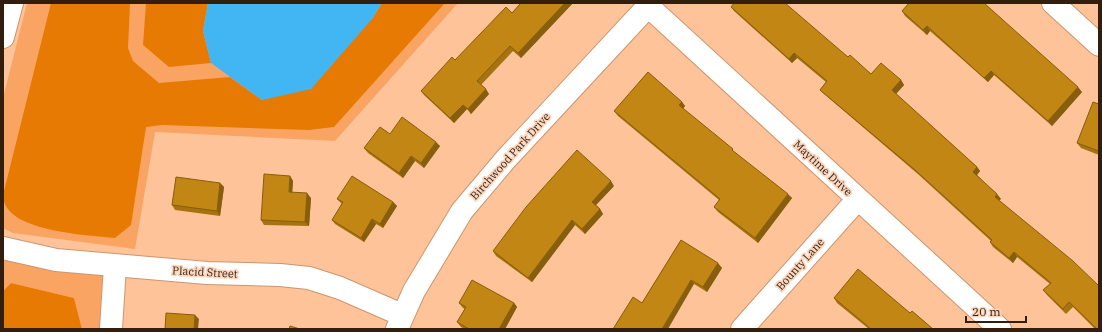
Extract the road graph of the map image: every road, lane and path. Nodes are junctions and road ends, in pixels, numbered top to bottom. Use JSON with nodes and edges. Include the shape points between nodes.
{"nodes":[{"id":1,"x":12,"y":3,"type":"edge"},
{"id":2,"x":1053,"y":3,"type":"edge"},
{"id":3,"x":650,"y":5,"type":"edge"},
{"id":4,"x":3,"y":37,"type":"edge"},
{"id":5,"x":1099,"y":45,"type":"edge"},
{"id":6,"x":857,"y":200,"type":"junction"},
{"id":7,"x":3,"y":248,"type":"edge"},
{"id":8,"x":115,"y":266,"type":"junction"},
{"id":9,"x":399,"y":322,"type":"edge"},
{"id":10,"x":112,"y":329,"type":"edge"},
{"id":11,"x":742,"y":329,"type":"edge"},
{"id":12,"x":1000,"y":329,"type":"edge"}],
"edges":[{"from":1,"to":4,"type":"street"},
{"from":2,"to":5,"type":"street"},
{"from":3,"to":6,"type":"street","name":"Maytime Drive"},
{"from":3,"to":9,"type":"street","name":"Birchwood Park Drive","via":[[505,160],[462,211],[433,256]]},
{"from":6,"to":11,"type":"street","name":"Bounty Lane"},
{"from":6,"to":12,"type":"street","name":"Maytime Drive"},
{"from":7,"to":8,"type":"street","name":"Placid Street","via":[[56,260]]},
{"from":8,"to":9,"type":"street","name":"Placid Street","via":[[309,278],[340,288]]},
{"from":8,"to":10,"type":"street"}]}
